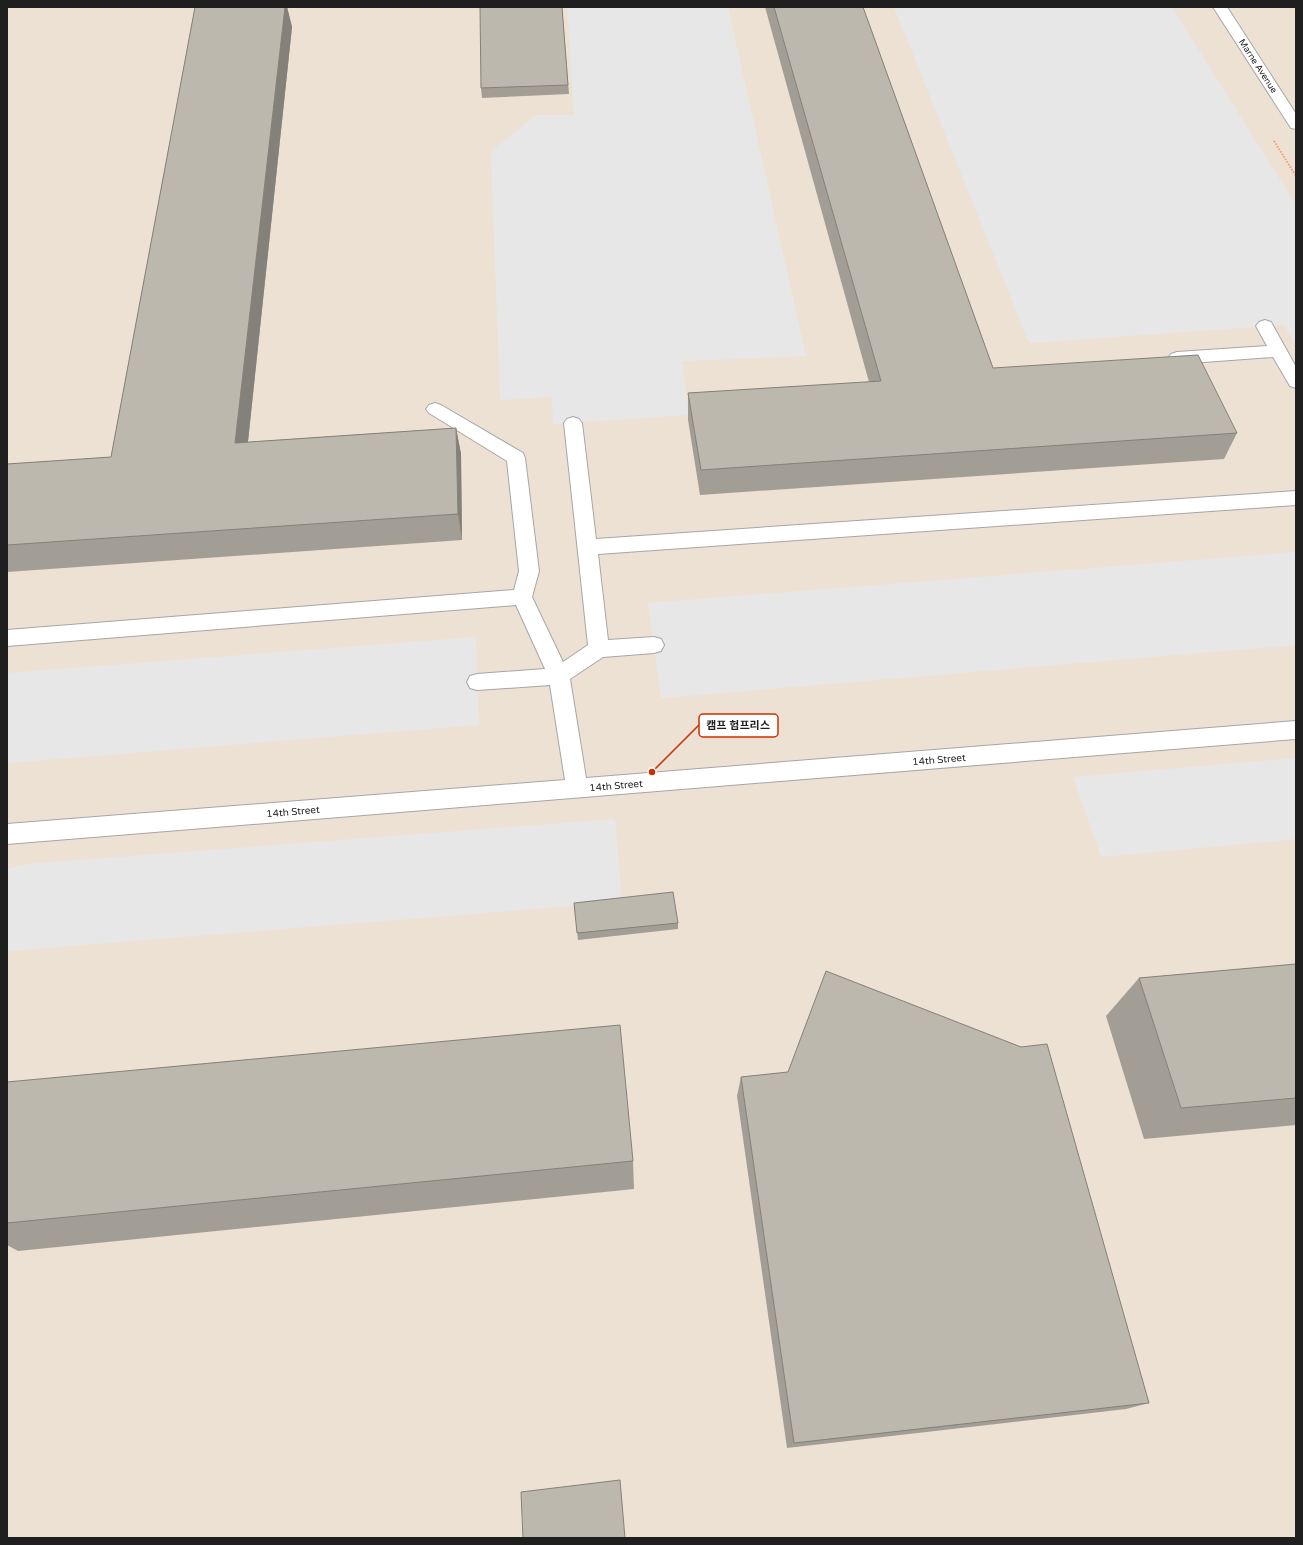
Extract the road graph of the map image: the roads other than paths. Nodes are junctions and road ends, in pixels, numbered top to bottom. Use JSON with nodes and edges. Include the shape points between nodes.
{"nodes":[{"id":1,"x":1220,"y":7,"type":"edge"},
{"id":2,"x":1296,"y":100,"type":"edge"},
{"id":3,"x":1280,"y":101,"type":"junction"},
{"id":4,"x":1296,"y":125,"type":"edge"},
{"id":5,"x":1265,"y":326,"type":"dead end"},
{"id":6,"x":1278,"y":351,"type":"junction"},
{"id":7,"x":1177,"y":358,"type":"edge"},
{"id":8,"x":1296,"y":382,"type":"edge"},
{"id":9,"x":435,"y":409,"type":"dead end"},
{"id":10,"x":573,"y":423,"type":"dead end"},
{"id":11,"x":1296,"y":498,"type":"edge"},
{"id":12,"x":588,"y":547,"type":"junction"},
{"id":13,"x":522,"y":597,"type":"junction"},
{"id":14,"x":7,"y":638,"type":"edge"},
{"id":15,"x":654,"y":645,"type":"dead end"},
{"id":16,"x":599,"y":649,"type":"junction"},
{"id":17,"x":559,"y":676,"type":"junction"},
{"id":18,"x":477,"y":682,"type":"dead end"},
{"id":19,"x":1296,"y":730,"type":"edge"},
{"id":20,"x":577,"y":788,"type":"junction"},
{"id":21,"x":7,"y":834,"type":"edge"}],
"edges":[{"from":1,"to":3,"type":"street","name":"Marne Avenue"},
{"from":2,"to":3,"type":"street"},
{"from":3,"to":4,"type":"street","name":"Marne Avenue"},
{"from":5,"to":6,"type":"street"},
{"from":6,"to":7,"type":"street"},
{"from":6,"to":8,"type":"street"},
{"from":9,"to":13,"type":"street","via":[[516,458],[529,571]]},
{"from":10,"to":12,"type":"street"},
{"from":11,"to":12,"type":"street"},
{"from":12,"to":16,"type":"street"},
{"from":13,"to":14,"type":"street"},
{"from":13,"to":17,"type":"street"},
{"from":15,"to":16,"type":"street"},
{"from":16,"to":17,"type":"street"},
{"from":17,"to":18,"type":"street"},
{"from":17,"to":20,"type":"street"},
{"from":19,"to":20,"type":"street","name":"14th Street"},
{"from":20,"to":21,"type":"street","name":"14th Street"}]}
